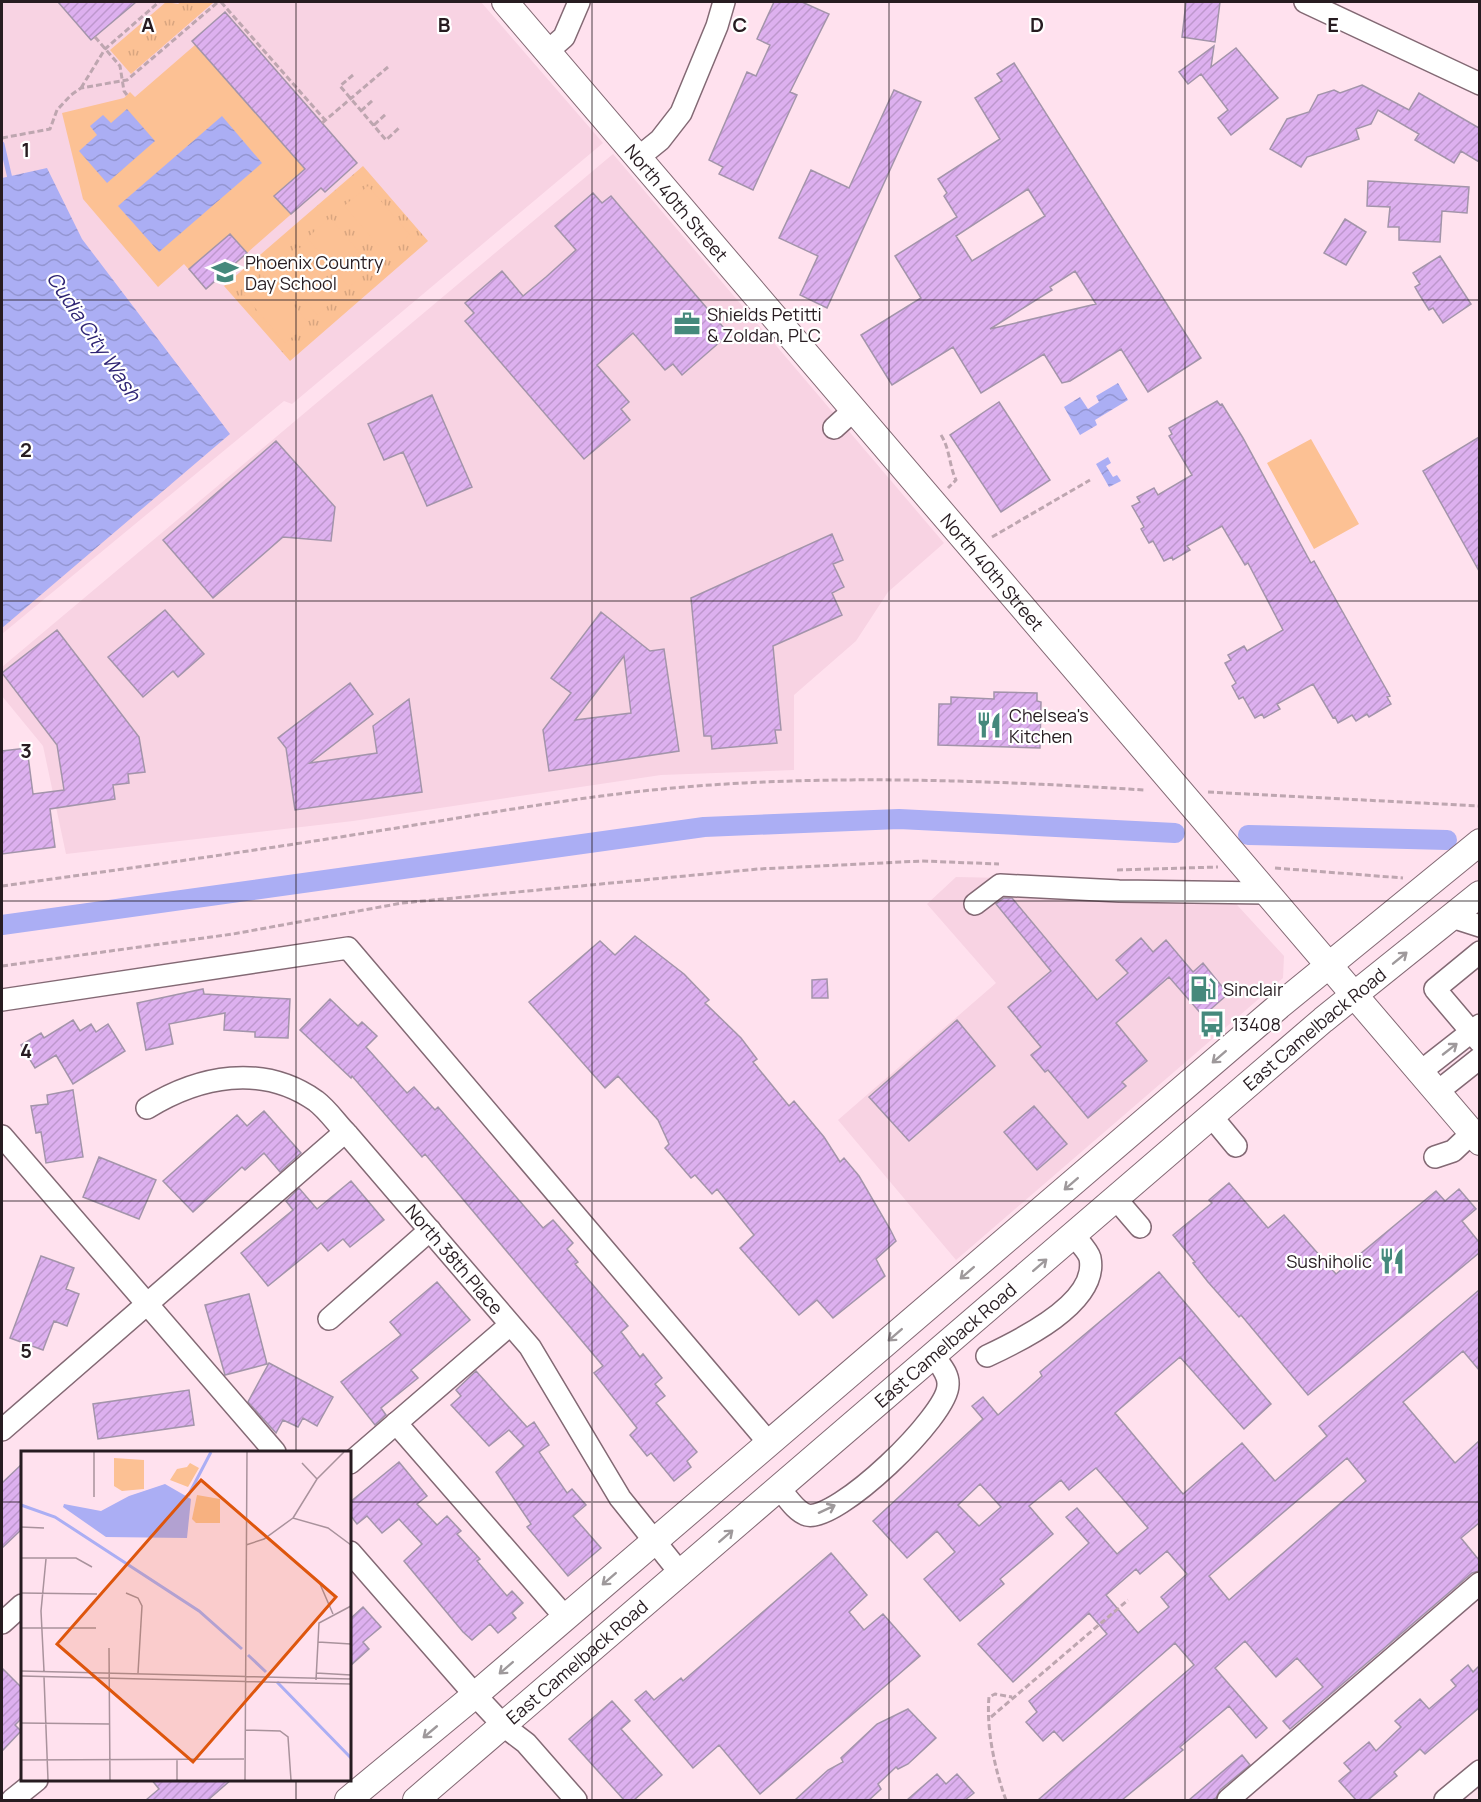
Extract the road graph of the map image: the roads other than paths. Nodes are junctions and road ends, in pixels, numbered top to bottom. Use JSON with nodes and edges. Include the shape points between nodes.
{"nodes":[{"id":1,"x":505,"y":2,"type":"edge"},
{"id":2,"x":579,"y":2,"type":"edge"},
{"id":3,"x":724,"y":2,"type":"edge"},
{"id":4,"x":1305,"y":2,"type":"edge"},
{"id":5,"x":548,"y":51,"type":"junction"},
{"id":6,"x":1479,"y":84,"type":"edge"},
{"id":7,"x":639,"y":157,"type":"junction"},
{"id":8,"x":855,"y":409,"type":"junction"},
{"id":9,"x":834,"y":428,"type":"dead end"},
{"id":10,"x":1479,"y":842,"type":"edge"},
{"id":11,"x":1267,"y":892,"type":"junction"},
{"id":12,"x":1479,"y":894,"type":"edge"},
{"id":13,"x":975,"y":904,"type":"dead end"},
{"id":14,"x":1452,"y":917,"type":"junction"},
{"id":15,"x":1479,"y":926,"type":"edge"},
{"id":16,"x":1479,"y":952,"type":"edge"},
{"id":17,"x":1328,"y":964,"type":"junction"},
{"id":18,"x":1355,"y":995,"type":"junction"},
{"id":19,"x":2,"y":1000,"type":"edge"},
{"id":20,"x":1477,"y":1033,"type":"edge"},
{"id":21,"x":1479,"y":1058,"type":"edge"},
{"id":22,"x":1420,"y":1072,"type":"junction"},
{"id":23,"x":1437,"y":1092,"type":"junction"},
{"id":24,"x":147,"y":1108,"type":"dead end"},
{"id":25,"x":1212,"y":1117,"type":"junction"},
{"id":26,"x":345,"y":1132,"type":"junction"},
{"id":27,"x":2,"y":1136,"type":"edge"},
{"id":28,"x":1476,"y":1137,"type":"edge"},
{"id":29,"x":1236,"y":1146,"type":"dead end"},
{"id":30,"x":1435,"y":1157,"type":"dead end"},
{"id":31,"x":1116,"y":1200,"type":"junction"},
{"id":32,"x":1140,"y":1227,"type":"dead end"},
{"id":33,"x":430,"y":1230,"type":"junction"},
{"id":34,"x":1074,"y":1236,"type":"junction"},
{"id":35,"x":940,"y":1297,"type":"junction"},
{"id":36,"x":147,"y":1304,"type":"junction"},
{"id":37,"x":329,"y":1319,"type":"dead end"},
{"id":38,"x":510,"y":1324,"type":"junction"},
{"id":39,"x":964,"y":1330,"type":"junction"},
{"id":40,"x":934,"y":1356,"type":"junction"},
{"id":41,"x":987,"y":1356,"type":"dead end"},
{"id":42,"x":396,"y":1423,"type":"junction"},
{"id":43,"x":2,"y":1430,"type":"edge"},
{"id":44,"x":769,"y":1443,"type":"junction"},
{"id":45,"x":274,"y":1451,"type":"edge"},
{"id":46,"x":351,"y":1462,"type":"edge"},
{"id":47,"x":780,"y":1489,"type":"junction"},
{"id":48,"x":653,"y":1541,"type":"junction"},
{"id":49,"x":351,"y":1553,"type":"edge"},
{"id":50,"x":681,"y":1574,"type":"junction"},
{"id":51,"x":1479,"y":1583,"type":"edge"},
{"id":52,"x":21,"y":1606,"type":"edge"},
{"id":53,"x":565,"y":1617,"type":"junction"},
{"id":54,"x":2,"y":1623,"type":"edge"},
{"id":55,"x":475,"y":1695,"type":"junction"},
{"id":56,"x":505,"y":1726,"type":"junction"},
{"id":57,"x":1479,"y":1770,"type":"edge"},
{"id":58,"x":35,"y":1781,"type":"edge"},
{"id":59,"x":12,"y":1800,"type":"edge"},
{"id":60,"x":348,"y":1800,"type":"edge"},
{"id":61,"x":416,"y":1800,"type":"edge"},
{"id":62,"x":576,"y":1800,"type":"edge"},
{"id":63,"x":1228,"y":1800,"type":"edge"},
{"id":64,"x":1445,"y":1800,"type":"edge"}],
"edges":[{"from":1,"to":5,"type":"main road","name":"North 40th Street"},
{"from":2,"to":5,"type":"street","via":[[564,37]]},
{"from":3,"to":7,"type":"street","via":[[681,113],[660,140]]},
{"from":4,"to":6,"type":"street"},
{"from":5,"to":7,"type":"main road","name":"North 40th Street"},
{"from":7,"to":8,"type":"main road","name":"North 40th Street"},
{"from":8,"to":9,"type":"street"},
{"from":8,"to":11,"type":"main road","name":"North 40th Street","via":[[1196,796]]},
{"from":10,"to":17,"type":"main road"},
{"from":11,"to":13,"type":"street","via":[[1000,885]]},
{"from":11,"to":17,"type":"main road","name":"North 40th Street"},
{"from":12,"to":14,"type":"main road","name":"East Camelback Road"},
{"from":14,"to":15,"type":"street"},
{"from":18,"to":14,"type":"main road","name":"East Camelback Road","one_way":true},
{"from":16,"to":20,"type":"street","via":[[1435,989]]},
{"from":17,"to":18,"type":"main road","name":"North 40th Street"},
{"from":17,"to":35,"type":"main road","one_way":true},
{"from":18,"to":22,"type":"main road","name":"North 40th Street"},
{"from":18,"to":25,"type":"main road","name":"East Camelback Road"},
{"from":19,"to":44,"type":"street","via":[[348,948]]},
{"from":22,"to":20,"type":"street","one_way":true},
{"from":21,"to":23,"type":"street"},
{"from":22,"to":23,"type":"main road","name":"North 40th Street"},
{"from":23,"to":28,"type":"main road","name":"North 40th Street"},
{"from":24,"to":26,"type":"street","name":"North 38th Place","via":[[187,1086],[250,1077],[292,1088],[316,1101]]},
{"from":25,"to":29,"type":"street"},
{"from":25,"to":31,"type":"main road","name":"East Camelback Road"},
{"from":26,"to":33,"type":"street","name":"North 38th Place"},
{"from":26,"to":36,"type":"street"},
{"from":27,"to":36,"type":"street"},
{"from":28,"to":30,"type":"street"},
{"from":31,"to":32,"type":"street"},
{"from":31,"to":34,"type":"main road","name":"East Camelback Road"},
{"from":33,"to":37,"type":"street"},
{"from":33,"to":38,"type":"street","name":"North 38th Place"},
{"from":39,"to":34,"type":"main road","name":"East Camelback Road","one_way":true},
{"from":34,"to":41,"type":"street","via":[[1090,1256],[1091,1269],[1081,1292],[1027,1337]]},
{"from":35,"to":39,"type":"main road"},
{"from":35,"to":44,"type":"main road","one_way":true},
{"from":36,"to":43,"type":"street"},
{"from":36,"to":45,"type":"street"},
{"from":38,"to":42,"type":"street"},
{"from":38,"to":48,"type":"street","name":"North 38th Place","via":[[530,1347],[620,1498]]},
{"from":39,"to":40,"type":"main road","name":"East Camelback Road"},
{"from":40,"to":47,"type":"main road","name":"East Camelback Road"},
{"from":47,"to":40,"type":"street","one_way":true,"via":[[800,1511],[817,1514],[839,1503],[906,1450],[946,1397],[949,1383]]},
{"from":42,"to":46,"type":"street"},
{"from":42,"to":53,"type":"street"},
{"from":44,"to":48,"type":"main road"},
{"from":50,"to":47,"type":"main road","name":"East Camelback Road","one_way":true},
{"from":48,"to":50,"type":"street","name":"North 38th Place"},
{"from":48,"to":53,"type":"main road","one_way":true},
{"from":49,"to":55,"type":"street"},
{"from":50,"to":56,"type":"main road","name":"East Camelback Road"},
{"from":51,"to":63,"type":"street"},
{"from":52,"to":54,"type":"street"},
{"from":53,"to":55,"type":"main road","one_way":true},
{"from":55,"to":56,"type":"street"},
{"from":55,"to":60,"type":"main road","one_way":true},
{"from":56,"to":61,"type":"main road","name":"East Camelback Road"},
{"from":56,"to":62,"type":"street","via":[[526,1743]]},
{"from":57,"to":64,"type":"street"},
{"from":58,"to":59,"type":"street"}]}
